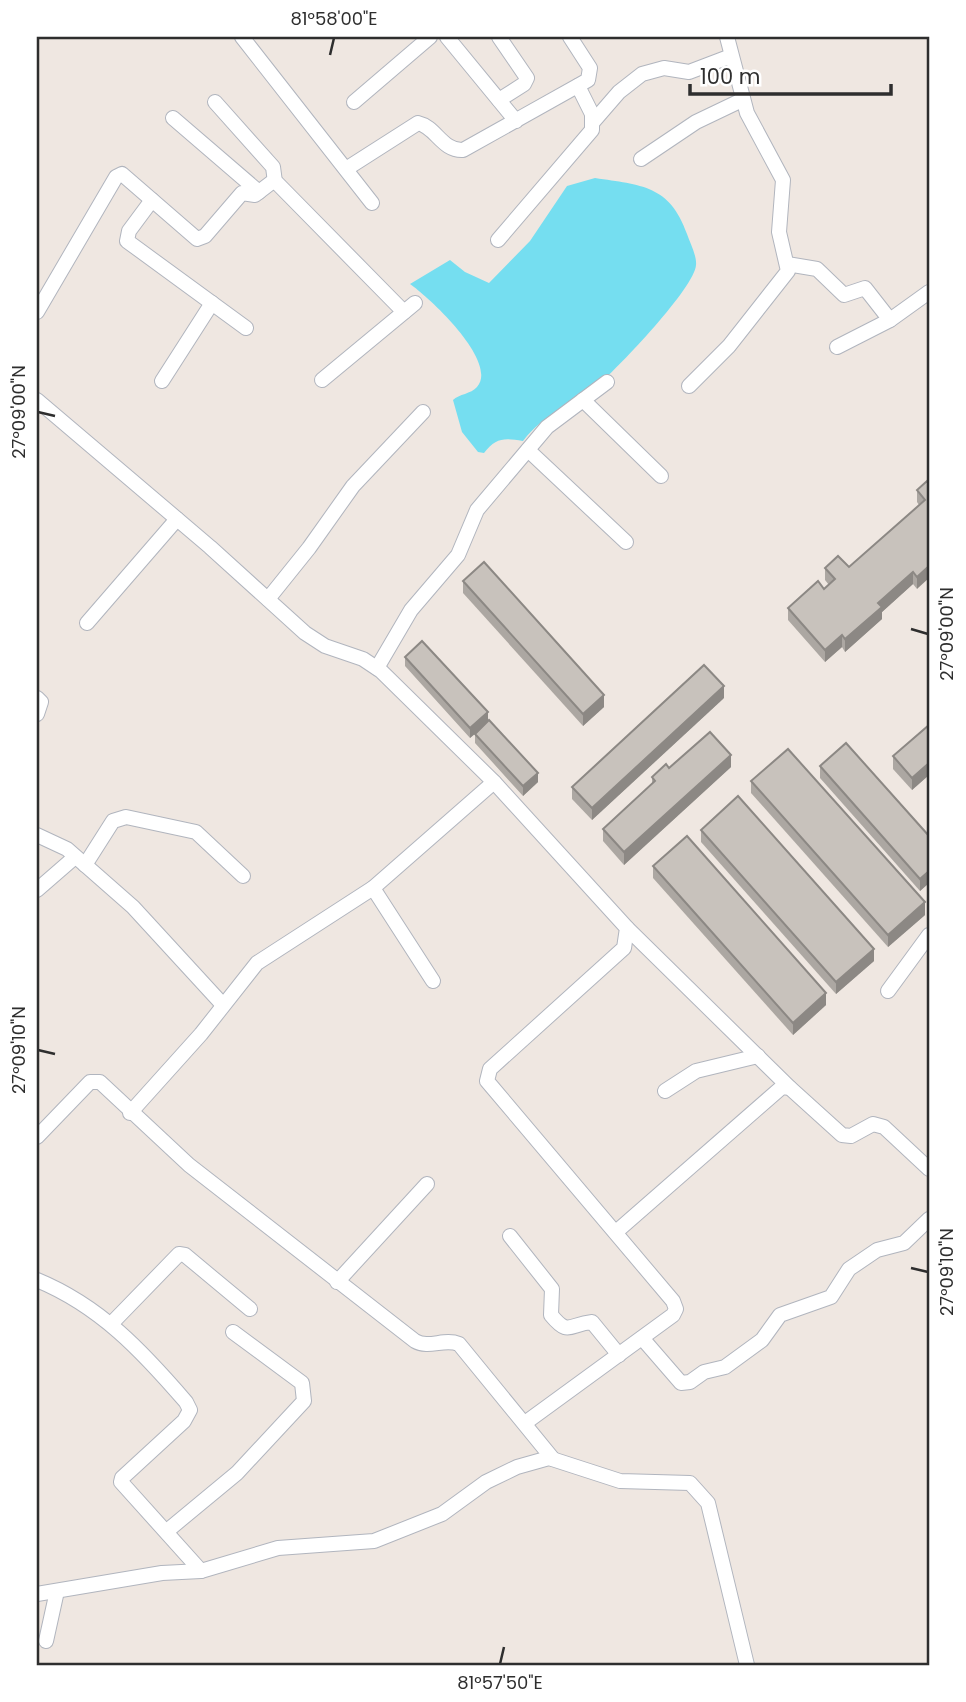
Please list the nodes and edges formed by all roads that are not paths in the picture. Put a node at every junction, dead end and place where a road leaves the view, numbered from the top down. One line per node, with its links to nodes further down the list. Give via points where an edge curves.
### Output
1 (242, 37): 17 (street)
2 (430, 37): 12 (street)
3 (447, 37): 9 (street)
4 (499, 37): 9 (street, via 527,78)
5 (570, 37): 8 (street, via 591,72)
6 (727, 37): 7 (street)
7 (731, 56): 10 (street); 15 (street, via 688,72 657,68 642,74)
8 (578, 86): 14 (street); 15 (street)
9 (499, 100): 14 (street)
10 (742, 100): 16 (street, via 696,122); 23 (street, via 783,180 779,232)
11 (215, 102): 18 (street, via 273,167)
12 (354, 102)
13 (173, 118): 19 (street)
14 (516, 121): 17 (street, via 459,151 449,148 426,125 415,124)
15 (593, 122): 22 (street, via 585,141)
16 (641, 159)
17 (346, 169): 21 (street)
18 (275, 182): 19 (street); 30 (street, via 410,308)
19 (259, 192): 20 (street, via 253,196 242,193 205,236 197,239)
20 (152, 200): 25 (street, via 129,230 127,241); 26 (street, via 126,176 116,177)
21 (372, 203)
22 (498, 240)
23 (787, 264): 27 (street, via 817,269 844,295 862,287 870,290); 33 (street, via 787,275 729,346)
24 (929, 292): 27 (street)
25 (212, 303): 28 (street); 31 (street)
26 (37, 312)
27 (890, 320): 29 (street)
28 (246, 328)
29 (837, 347)
30 (322, 380)
31 (162, 381)
32 (607, 382): 35 (street)
33 (689, 386)
34 (37, 400): 39 (street)
35 (583, 400): 37 (street, via 547,427); 38 (street)
36 (424, 412): 41 (street, via 362,476)
37 (528, 450): 40 (street); 43 (street, via 477,510 458,555 403,621)
38 (661, 476)
39 (177, 519): 41 (street); 42 (street)
40 (626, 542)
41 (268, 599): 43 (street, via 315,640)
42 (88, 623)
43 (377, 668): 46 (street)
44 (37, 698): 45 (street, via 41,702)
45 (37, 715)
46 (494, 782): 50 (street); 52 (street)
47 (37, 835): 48 (street)
48 (80, 861): 49 (street, via 113,821 127,817 191,829); 51 (street); 56 (street, via 133,907)
49 (243, 876)
50 (373, 888): 54 (street); 56 (street, via 257,963)
51 (37, 890)
52 (627, 928): 57 (street); 65 (street, via 624,948 487,1076 490,1087)
53 (929, 935): 55 (street)
54 (433, 981)
55 (888, 991)
56 (223, 1005): 60 (street)
57 (758, 1056): 58 (street); 59 (street, via 696,1072)
58 (790, 1088): 62 (street, via 842,1135 851,1136 873,1124 884,1127); 65 (street, via 779,1087)
59 (665, 1091)
60 (131, 1113): 61 (street, via 95,1081); 68 (street)
61 (37, 1137)
62 (929, 1170)
63 (427, 1184): 68 (street)
64 (929, 1219): 72 (street, via 904,1243 877,1250 849,1269 831,1297 780,1315 762,1340 721,1369 704,1372 690,1382 681,1383)
65 (615, 1232): 72 (street, via 675,1305 673,1315)
66 (510, 1236): 73 (street, via 552,1289 551,1315 561,1327 592,1322)
67 (37, 1280): 70 (street, via 66,1292)
68 (337, 1282): 74 (street, via 418,1344 459,1344)
69 (250, 1309): 70 (street, via 179,1254)
70 (111, 1324): 76 (street, via 139,1348 190,1410 121,1482)
71 (233, 1332): 76 (street, via 302,1383 304,1401 237,1473)
72 (642, 1338): 73 (street)
73 (618, 1355): 74 (street)
74 (525, 1423): 75 (street)
75 (553, 1459): 77 (street, via 517,1467 486,1482 442,1514 374,1541 278,1548); 81 (street, via 620,1480 690,1483 698,1490 708,1503)
76 (167, 1531): 77 (street)
77 (201, 1571): 78 (street)
78 (57, 1591): 79 (street); 80 (street)
79 (37, 1594)
80 (46, 1641)
81 (747, 1665)

